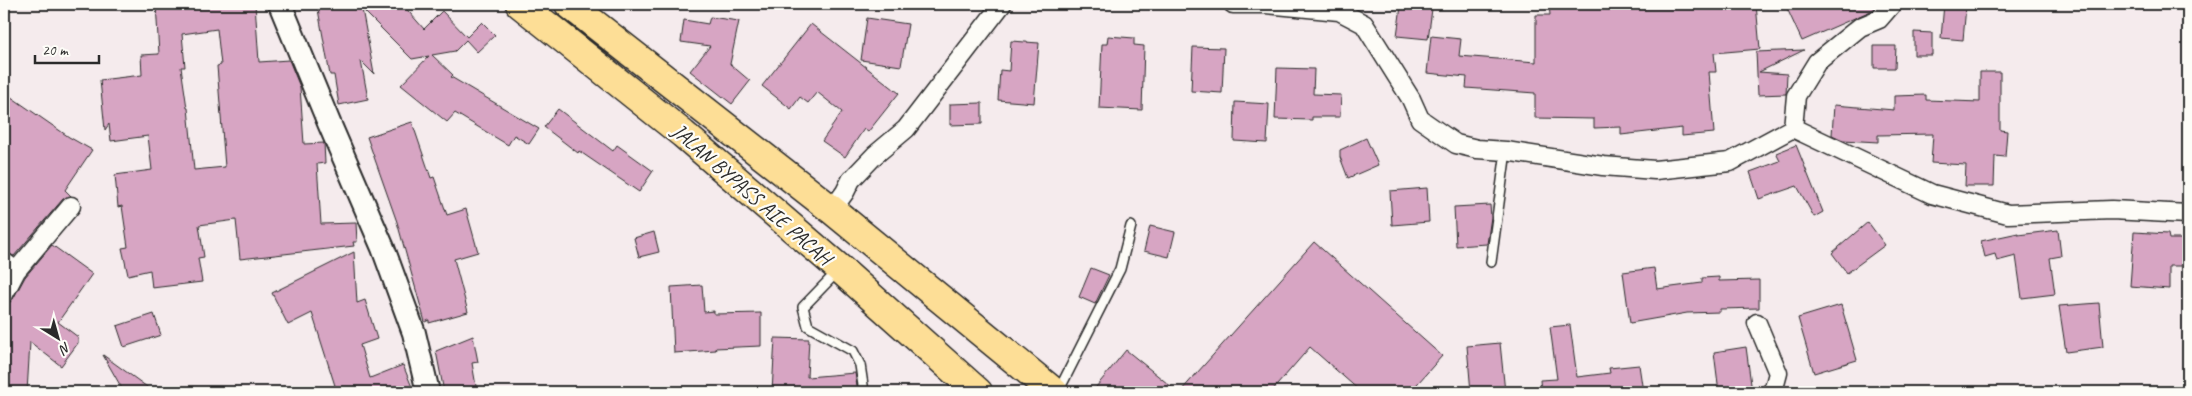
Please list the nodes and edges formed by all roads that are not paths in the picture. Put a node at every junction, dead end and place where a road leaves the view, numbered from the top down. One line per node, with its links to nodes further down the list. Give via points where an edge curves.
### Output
1 (280, 4): 18 (street, via 384,248 414,333)
2 (520, 4): 15 (highway, JALAN BYPASS AIE PACAH, via 683,134)
3 (1002, 4): 10 (street, via 906,129 874,155 851,180)
4 (1232, 4): 8 (street, via 1339,11 1364,24 1420,119 1456,144)
5 (1892, 4): 7 (street, via 1879,19 1860,27 1817,62 1796,96)
6 (579, 6): 10 (highway)
7 (1793, 128): 8 (street, via 1730,162 1655,170); 11 (street, via 1932,194 2008,214 2112,210)
8 (1506, 151): 13 (lane)
9 (71, 206): 14 (street)
10 (832, 210): 21 (highway)
11 (2188, 214)
12 (1131, 226): 22 (lane, via 1120,270)
13 (1491, 262)
14 (10, 266): 16 (street)
15 (839, 268): 19 (lane, via 803,308 808,326 853,351 860,365); 20 (highway, JALAN BYPASS AIE PACAH)
16 (4, 294)
17 (1757, 323): 23 (street, via 1778,373)
18 (428, 392)
19 (864, 392)
20 (978, 392)
21 (1054, 392)
22 (1058, 392)
23 (1771, 392)

